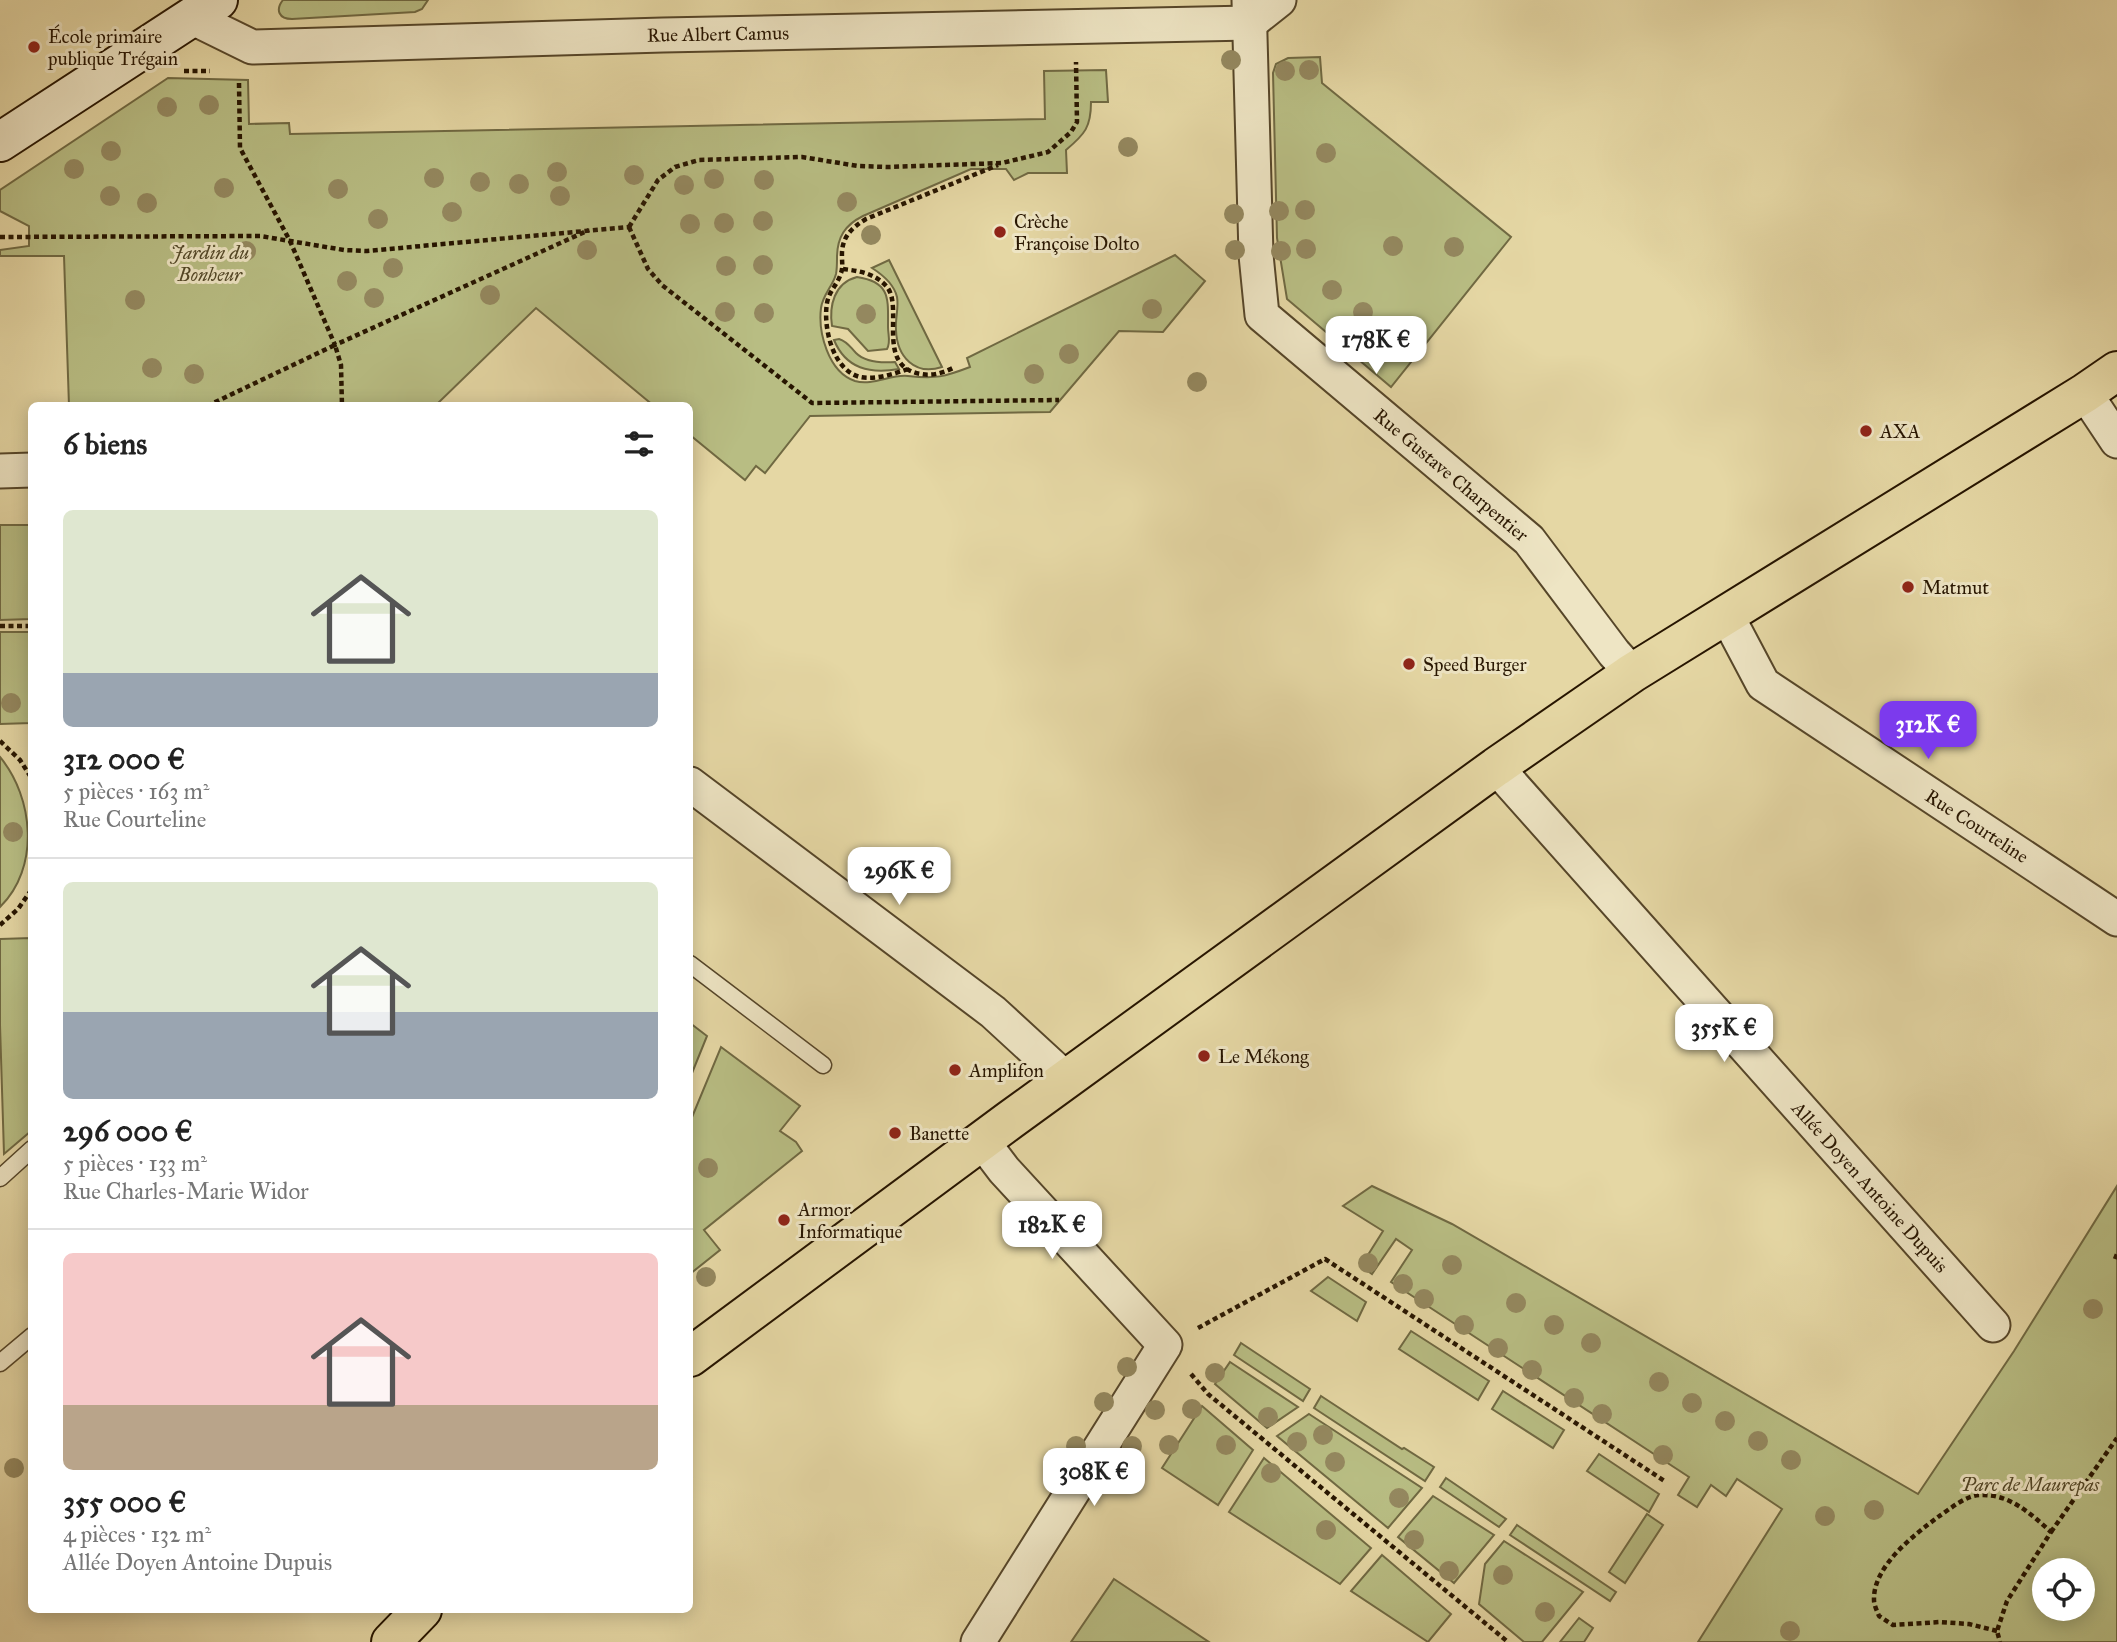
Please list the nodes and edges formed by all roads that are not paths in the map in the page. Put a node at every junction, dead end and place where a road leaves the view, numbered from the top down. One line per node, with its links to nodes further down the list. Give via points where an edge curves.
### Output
1 (1279, 0): 2 (street)
2 (1250, 12): 3 (street, Rue Albert Camus, via 1060,27 252,47); 11 (street, Rue Gustave Charpentier, via 1256,255 1262,315 1529,540)
3 (213, 17): 4 (street)
4 (0, 142)
5 (2117, 371): 6 (main road)
6 (2085, 393): 7 (street); 10 (main road)
7 (2117, 441)
8 (28, 470): 9 (street)
9 (0, 471)
10 (1726, 614): 11 (main road); 14 (street, Rue Courteline, via 1763,684)
11 (1632, 673): 12 (main road)
12 (1496, 767): 17 (main road); 21 (street, Allée Doyen Antoine Dupuis)
13 (693, 792): 17 (street, via 993,1012)
14 (2117, 919)
15 (693, 966): 16 (lane)
16 (823, 1065)
17 (1067, 1080): 18 (main road)
18 (982, 1141): 23 (main road); 27 (street, via 1165,1345)
19 (28, 1153): 20 (lane)
20 (0, 1178)
21 (1993, 1325)
22 (28, 1339): 24 (lane)
23 (693, 1355)
24 (0, 1363)
25 (419, 1613): 26 (main road)
26 (391, 1642)
27 (978, 1642)

